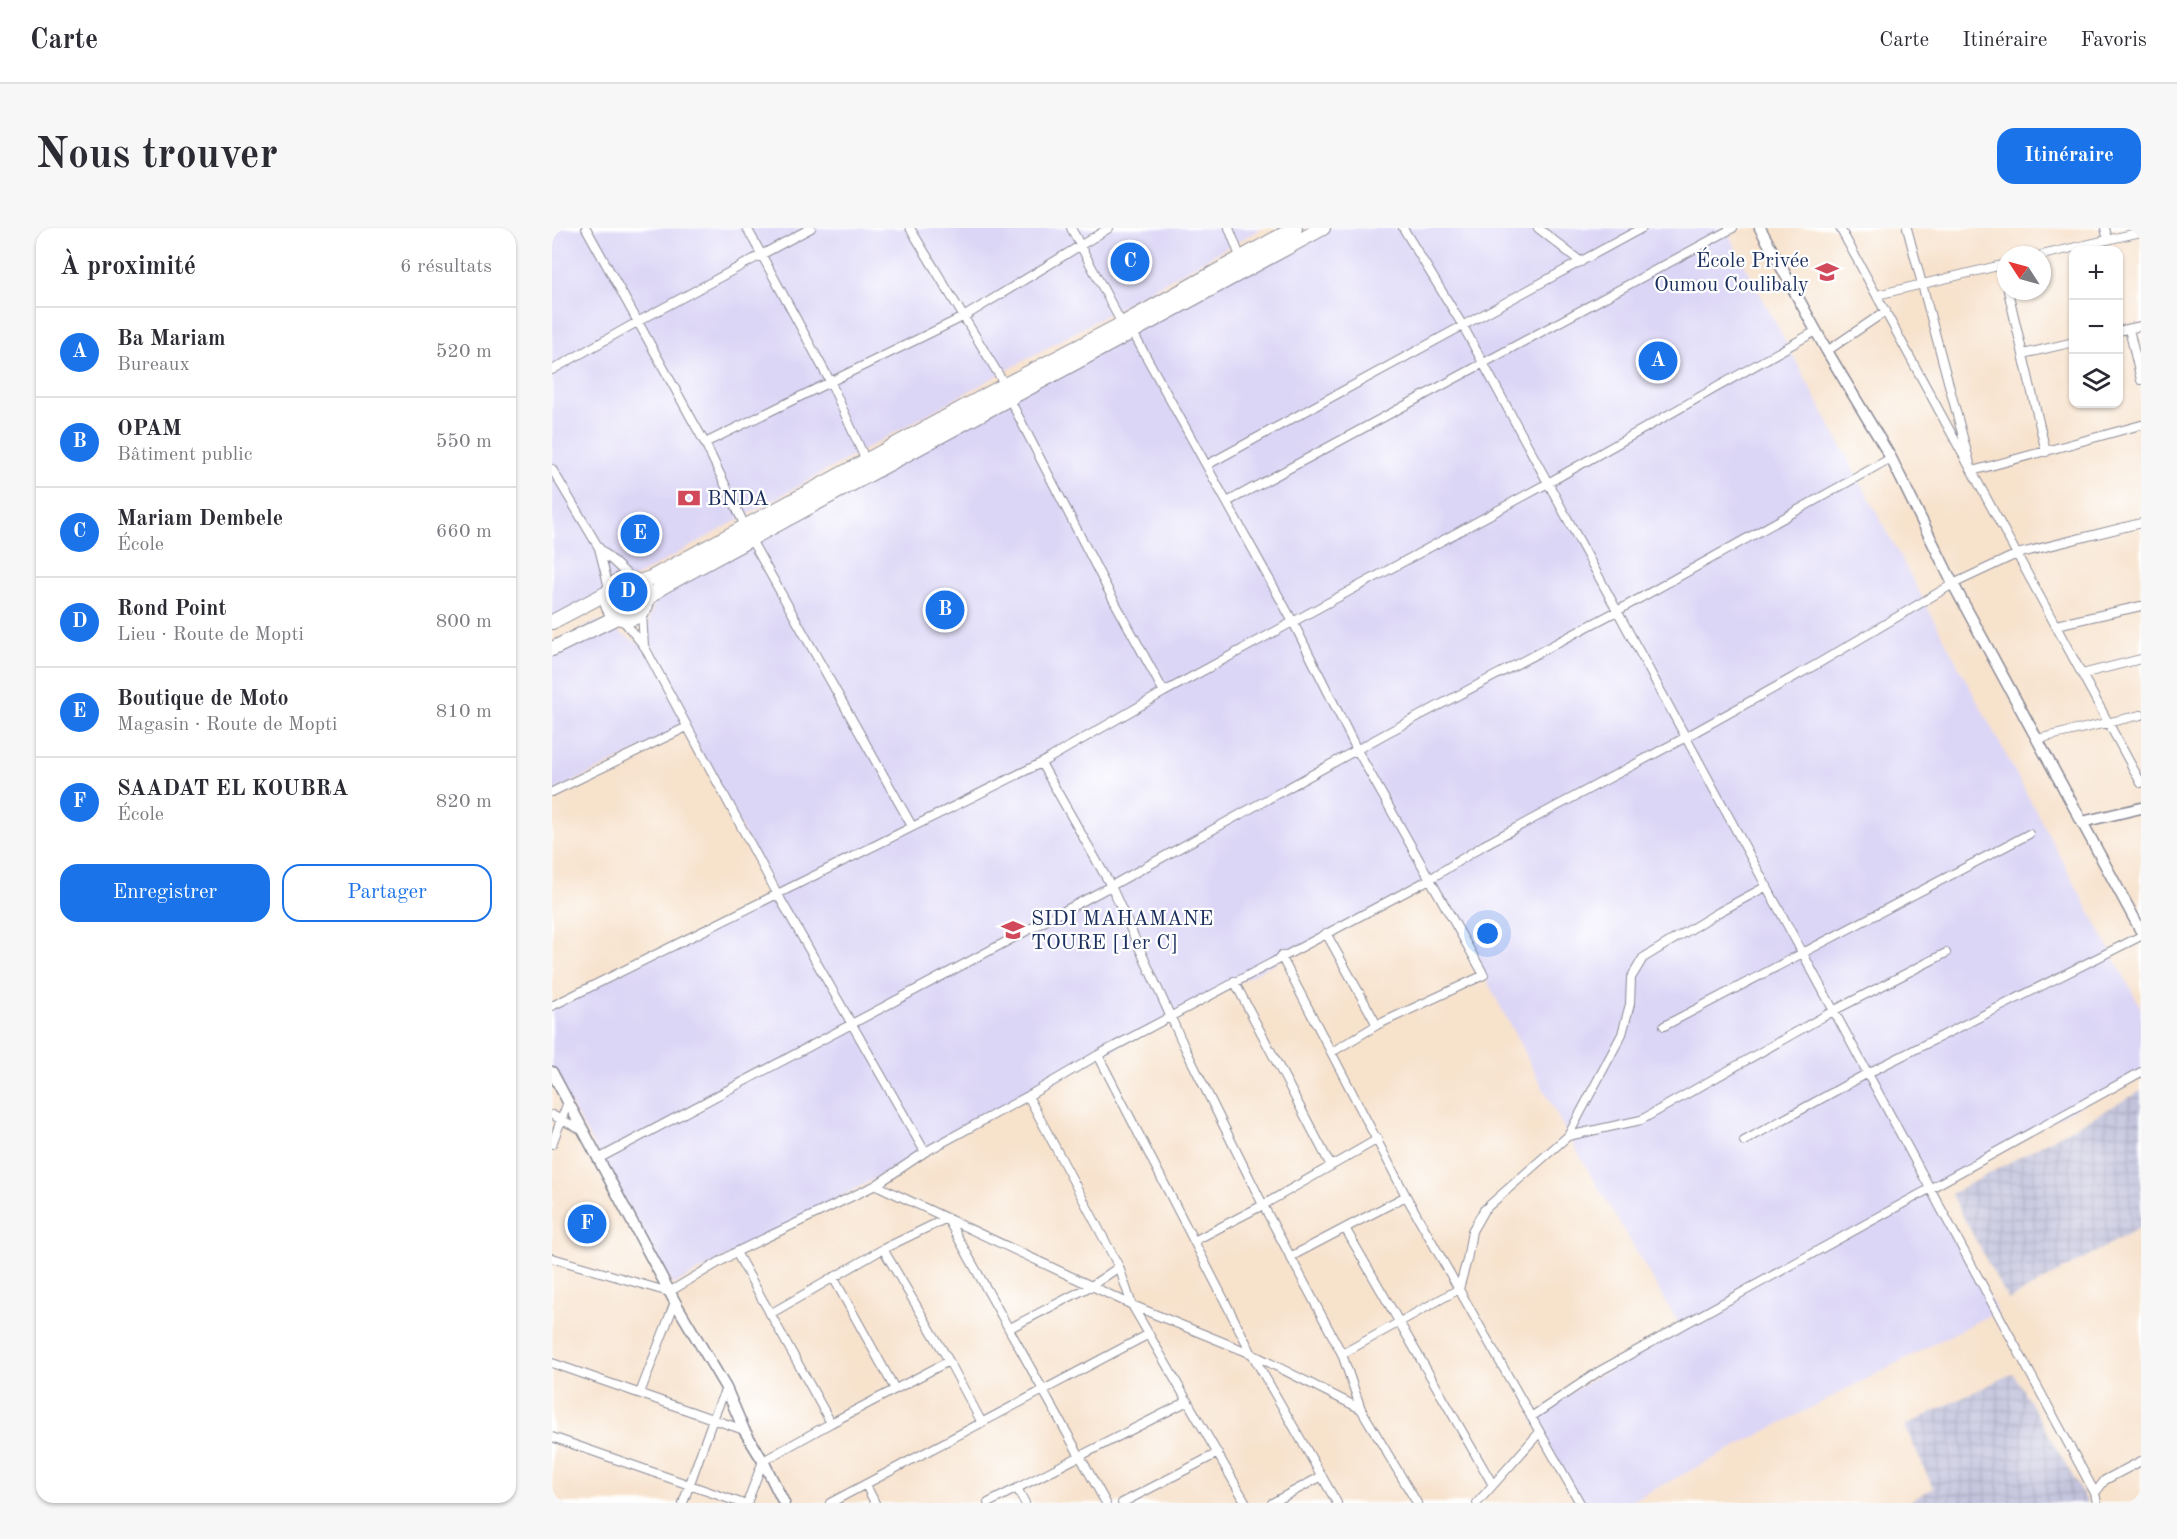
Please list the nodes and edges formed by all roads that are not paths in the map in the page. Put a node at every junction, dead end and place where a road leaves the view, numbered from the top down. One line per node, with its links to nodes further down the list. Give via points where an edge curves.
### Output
1 (586, 228): 31 (street)
2 (747, 228): 22 (street)
3 (811, 228): 22 (street)
4 (910, 228): 30 (street)
5 (1071, 228): 20 (street)
6 (1109, 228): 20 (street)
7 (1229, 228): 23 (street)
8 (1295, 228): 23 (highway)
9 (1323, 228): 34 (highway)
10 (1403, 228): 32 (street)
11 (1538, 228): 24 (street)
12 (1642, 228): 24 (street)
13 (1733, 228): 41 (street)
14 (1760, 228): 37 (street)
15 (1840, 228): 27 (street)
16 (1907, 228): 26 (street)
17 (2105, 228): 19 (street)
18 (2141, 232): 19 (street)
19 (2108, 240): 21 (street)
20 (1080, 244): 30 (street); 34 (street)
21 (2051, 253)
22 (761, 254): 31 (street); 44 (street)
23 (1241, 259): 34 (highway)
24 (1581, 262): 32 (street)
25 (1997, 266): 26 (street)
26 (1921, 284): 27 (street); 53 (street)
27 (1877, 295): 29 (street)
28 (2010, 300): 40 (street)
29 (1886, 311): 39 (street); 53 (street)
30 (965, 316): 44 (street); 45 (street)
31 (639, 321): 42 (street); 47 (street)
32 (1463, 326): 41 (street); 51 (street)
33 (2141, 326): 35 (street)
34 (1127, 327): 45 (highway); 51 (street)
35 (2129, 329): 36 (street); 43 (street)
36 (2123, 330)
37 (1816, 331): 39 (street); 54 (street)
38 (2069, 343): 40 (street)
39 (1827, 351): 49 (street)
40 (2023, 354): 48 (street)
41 (1484, 364): 54 (street); 55 (street)
42 (552, 370)
43 (2141, 380)
44 (831, 383): 47 (street); 50 (street)
45 (1007, 391): 50 (highway); 57 (highway); 74 (street)
46 (2141, 425): 48 (street)
47 (705, 443): 57 (street)
48 (2046, 452): 53 (street)
49 (1891, 458): 61 (street); 65 (street)
50 (866, 462): 57 (highway)
51 (1208, 465): 55 (street)
52 (552, 469): 58 (street)
53 (1972, 471): 59 (street)
54 (1548, 483): 65 (street); 68 (street)
55 (1227, 502): 68 (street)
56 (2141, 523): 59 (street)
57 (747, 532): 60 (highway, via 651,578); 63 (highway, via 662,587); 86 (street)
58 (599, 548): 60 (street); 62 (street)
59 (2017, 554): 61 (street); 69 (street)
60 (636, 581): 62 (highway, via 617,581); 63 (highway, via 646,593)
61 (1953, 584): 78 (street); 79 (street)
62 (608, 591): 66 (highway, via 607,604 612,614); 67 (highway)
63 (644, 606): 66 (highway, via 633,618); 70 (street)
64 (2141, 606): 69 (street)
65 (1617, 611): 78 (street); 80 (street)
66 (620, 618): 70 (street); 71 (highway)
67 (552, 622)
68 (1293, 622): 74 (street); 80 (street)
69 (2056, 625): 73 (street)
70 (644, 646): 77 (street)
71 (552, 648)
72 (2141, 659): 73 (street)
73 (2082, 674): 76 (street)
74 (1164, 692): 81 (street)
75 (2141, 715): 76 (street)
76 (2108, 722): 79 (street); 82 (street)
77 (687, 727): 83 (street); 91 (street)
78 (1686, 737): 88 (street, via 1484,845); 90 (street)
79 (2037, 739): 85 (street)
80 (1357, 750): 88 (street); 89 (street)
81 (1041, 763): 86 (street); 89 (street)
82 (2141, 783)
83 (552, 792)
84 (2141, 808): 85 (street)
85 (2082, 822): 93 (street)
86 (912, 826): 91 (street)
87 (2029, 834): 94 (street)
88 (1430, 879): 92 (street); 102 (street, via 1484,975)
89 (1111, 886): 100 (street); 101 (street)
90 (1767, 886): 94 (street); 114 (street, via 1643,958 1631,978 1630,1004 1622,1034)
91 (778, 895): 98 (street); 101 (street)
92 (1326, 933): 96 (street); 102 (street)
93 (2141, 934): 108 (street)
94 (1802, 952): 99 (street); 103 (street)
95 (1947, 953): 99 (street)
96 (1281, 957): 97 (street); 104 (street)
97 (1234, 981): 100 (street); 120 (street)
98 (552, 1006)
99 (1835, 1010): 108 (street); 114 (street, via 1641,1119)
100 (1170, 1016): 105 (street); 124 (street)
101 (850, 1023): 118 (street); 119 (street)
102 (1377, 1025): 104 (street)
103 (1664, 1026)
104 (1332, 1052): 115 (street)
105 (1098, 1055): 109 (street); 127 (street)
106 (552, 1072): 110 (street)
107 (2141, 1072): 122 (street)
108 (1868, 1073): 116 (street); 122 (street)
109 (1028, 1096): 118 (street); 132 (street)
110 (568, 1102): 112 (street); 113 (street)
111 (552, 1115): 112 (street)
112 (561, 1119): 113 (street); 117 (street)
113 (582, 1130): 119 (street)
114 (1568, 1136): 135 (street, via 1484,1210 1472,1231)
115 (1378, 1139): 120 (street); 123 (street)
116 (1744, 1141)
117 (552, 1144)
118 (925, 1152): 121 (street)
119 (598, 1160): 136 (street)
120 (1331, 1166): 124 (street)
121 (876, 1185): 125 (street); 129 (street)
122 (1930, 1188): 153 (street, via 1599,1372); 169 (street)
123 (1406, 1196): 126 (street); 135 (street)
124 (1263, 1205): 127 (street); 130 (street)
125 (947, 1218): 128 (street); 134 (street); 141 (street)
126 (1345, 1228): 130 (street); 140 (street)
127 (1194, 1241): 143 (street)
128 (883, 1249): 133 (street); 145 (street)
129 (736, 1252): 136 (street); 139 (street)
130 (1290, 1257): 144 (street)
131 (552, 1258): 136 (street)
132 (1119, 1267): 134 (street); 138 (street)
133 (833, 1277): 139 (street); 148 (street)
134 (1090, 1286): 138 (street); 141 (street)
135 (1459, 1288): 140 (street); 153 (street)
136 (669, 1292): 137 (street)
137 (675, 1302): 147 (street); 150 (street)
138 (1132, 1305): 142 (street); 143 (street)
139 (770, 1314): 155 (street)
140 (1400, 1321): 144 (street); 167 (street)
141 (1010, 1328): 149 (street)
142 (1149, 1334): 149 (street); 151 (street)
143 (1252, 1354): 152 (street); 164 (street)
144 (1342, 1354): 152 (street)
145 (949, 1361): 148 (street); 156 (street)
146 (552, 1363): 150 (street)
147 (726, 1388): 154 (street); 157 (street)
148 (896, 1389): 155 (street)
149 (1044, 1391): 156 (street); 161 (street)
150 (640, 1394): 154 (street)
151 (1188, 1401): 160 (street); 161 (street)
152 (1361, 1409): 183 (street)
153 (1530, 1417): 158 (street)
154 (713, 1419): 157 (street); 165 (street)
155 (831, 1423): 162 (street)
156 (982, 1423): 166 (street)
157 (744, 1430): 162 (street)
158 (1539, 1433): 167 (street); 185 (street)
159 (552, 1437): 165 (street)
160 (1218, 1453): 179 (street); 180 (street)
161 (1080, 1455): 168 (street); 178 (street)
162 (763, 1461): 172 (street); 173 (street)
163 (2141, 1461): 169 (street, via 2105,1480)
164 (1322, 1476): 181 (street); 182 (street)
165 (690, 1485): 170 (street); 171 (street)
166 (866, 1485): 174 (street); 175 (street)
167 (1493, 1485): 184 (street)
168 (1017, 1488): 176 (street); 177 (street)
169 (2096, 1493): 186 (street)
170 (683, 1503)
171 (741, 1503)
172 (747, 1503)
173 (784, 1503)
174 (830, 1503)
175 (875, 1503)
176 (988, 1503)
177 (1025, 1503)
178 (1106, 1503)
179 (1122, 1503)
180 (1246, 1503)
181 (1272, 1503)
182 (1337, 1503)
183 (1417, 1503)
184 (1477, 1503)
185 (1580, 1503)
186 (2097, 1503)

